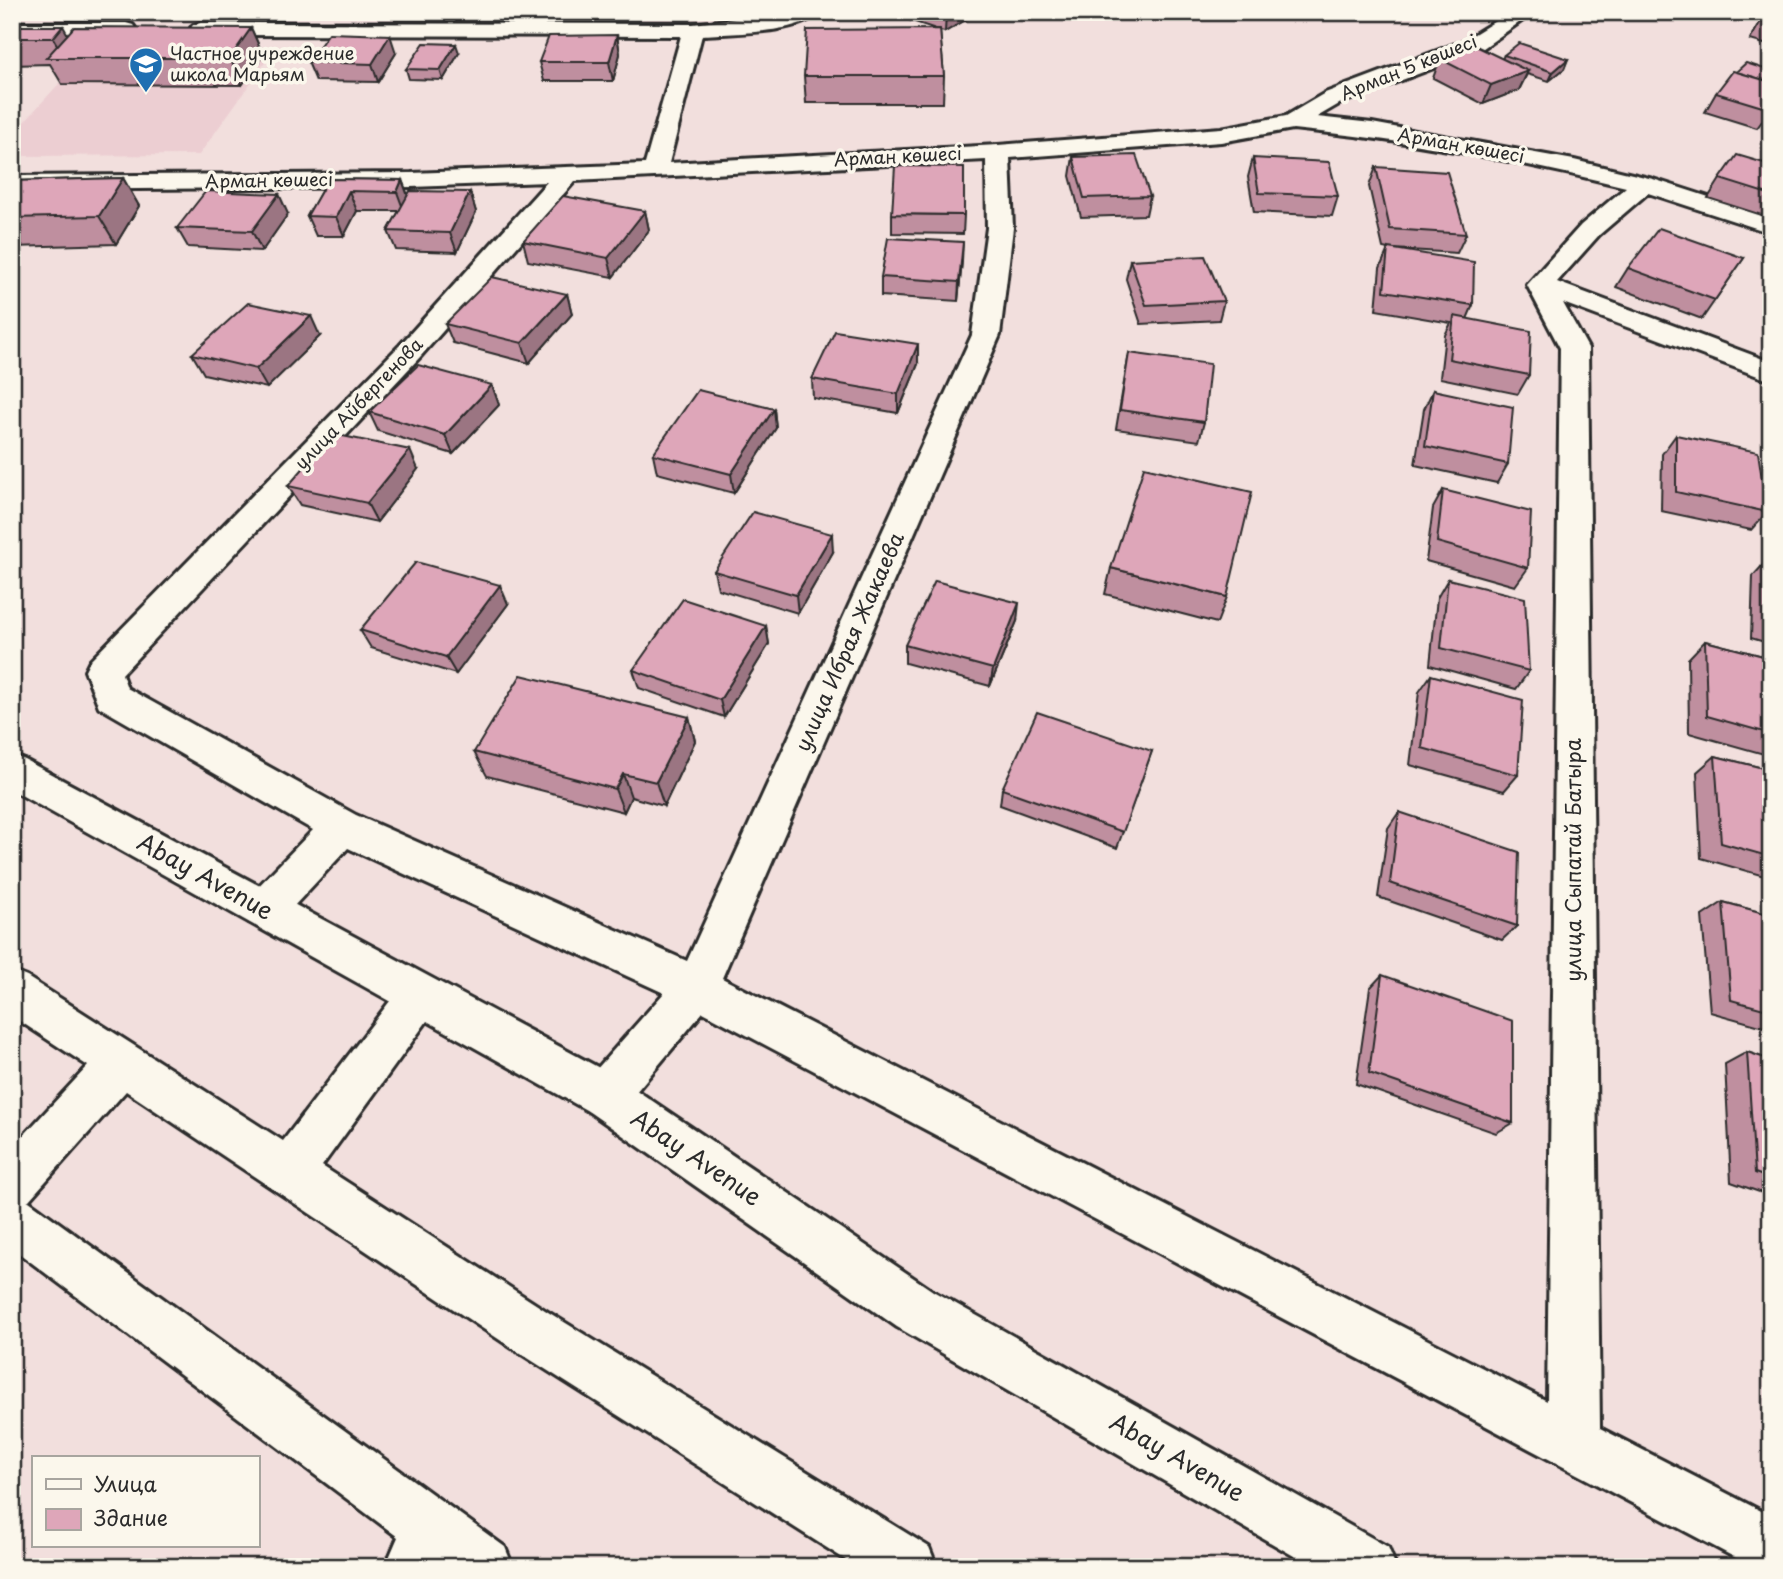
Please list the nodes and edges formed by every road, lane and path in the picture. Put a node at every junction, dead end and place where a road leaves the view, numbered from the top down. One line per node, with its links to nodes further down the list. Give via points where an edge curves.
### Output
1 (337, 12): 8 (street)
2 (583, 12): 9 (street)
3 (808, 12): 10 (street, via 794,20)
4 (1524, 12): 11 (street, Арман 5 көшесі, via 1471,46 1333,98)
5 (12, 29): 6 (street)
6 (147, 29)
7 (174, 29): 8 (street)
8 (309, 29): 9 (street)
9 (550, 29): 10 (street)
10 (693, 30): 13 (street)
11 (1293, 122): 12 (street, Арман көшесі, via 1222,135); 16 (street, Арман көшесі, via 1372,130)
12 (998, 152): 13 (street, Арман көшесі); 23 (street, улица Ибрая Жакаева, via 1000,228 986,335)
13 (655, 171): 14 (street, Арман көшесі)
14 (567, 175): 15 (street, Арман көшесі); 21 (street, улица Айбергенова, via 411,351 103,671 112,697)
15 (12, 183)
16 (1643, 184): 17 (street, Арман көшесі); 18 (street, via 1590,230)
17 (1771, 225)
18 (1540, 285): 19 (street); 31 (street, улица Сыпатай Батыра, via 1574,348)
19 (1771, 372)
20 (12, 771): 22 (street, Abay Avenue)
21 (342, 827): 22 (street); 23 (street)
22 (264, 909): 25 (street, Abay Avenue)
23 (696, 987): 27 (street, улица Ибрая Жакаева); 31 (street)
24 (12, 991): 26 (street)
25 (421, 995): 27 (street, Abay Avenue); 28 (street)
26 (121, 1063): 28 (street); 29 (street)
27 (604, 1095): 36 (street, Abay Avenue, via 915,1308)
28 (288, 1172): 35 (street)
29 (12, 1183)
30 (12, 1218): 33 (street)
31 (1573, 1443): 32 (street)
32 (1771, 1546)
33 (423, 1548): 34 (street)
34 (485, 1567)
35 (909, 1567)
36 (1368, 1567)

